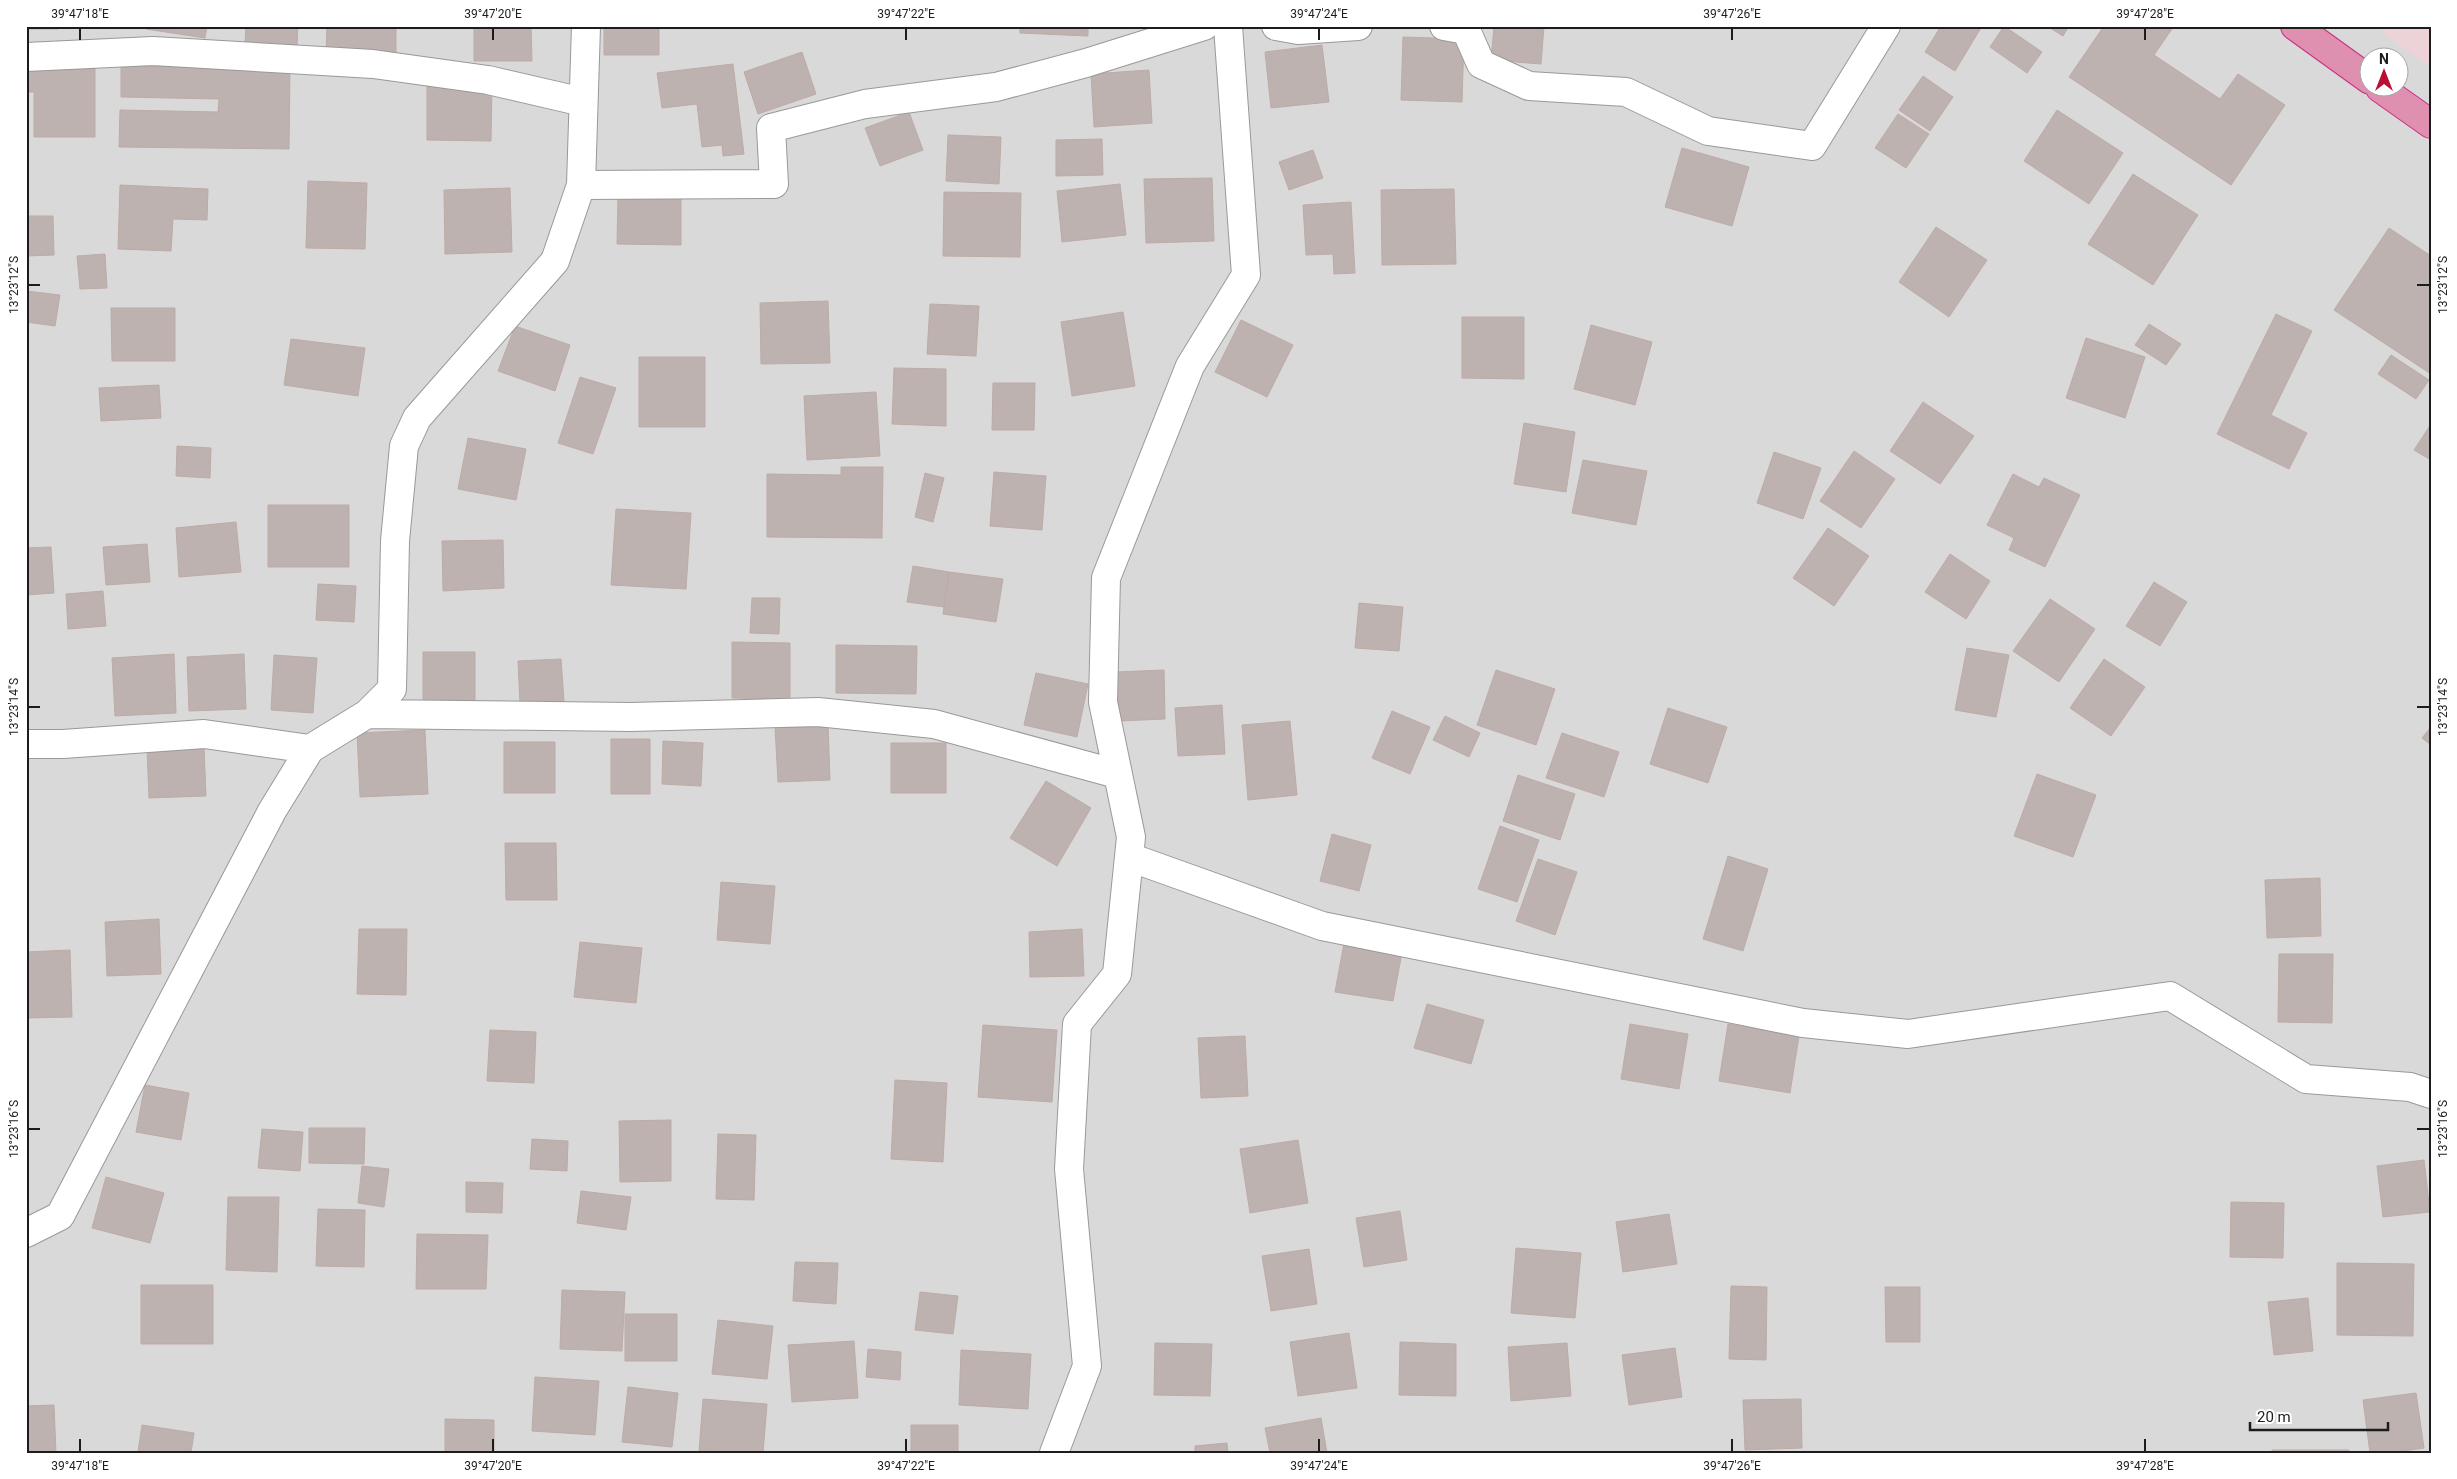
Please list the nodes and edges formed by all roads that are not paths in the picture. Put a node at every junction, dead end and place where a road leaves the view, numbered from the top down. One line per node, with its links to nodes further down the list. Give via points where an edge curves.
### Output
1 (586, 26): 12 (street)
2 (1204, 26): 14 (street, via 996,87 865,104 771,128 774,184)
3 (1228, 26): 18 (street, via 1246,275 1190,366 1106,578 1103,702)
4 (1276, 26): 5 (street, via 1298,30)
5 (1358, 26)
6 (1444, 26): 7 (street, via 1466,30 1481,64 1529,86 1626,92 1708,130 1812,146)
7 (1886, 26)
8 (2296, 26): 10 (highway)
9 (26, 57): 12 (street, via 153,51 373,64 488,80)
10 (2360, 73)
11 (2394, 98): 13 (highway)
12 (583, 102): 14 (street)
13 (2431, 124)
14 (581, 185): 15 (street, via 555,261 417,418 404,446 395,540 392,689)
15 (367, 714): 17 (street); 18 (street, via 630,718 818,712 934,724)
16 (26, 744): 17 (street, via 204,734)
17 (310, 749): 21 (street, via 272,811 60,1216)
18 (1118, 774): 19 (street, via 1131,838)
19 (1129, 857): 20 (street, via 1322,926 1803,1023 1908,1034 2170,996 2306,1079 2410,1086); 22 (street, via 1118,974 1077,1024 1069,1168 1087,1366)
20 (2431, 1094)
21 (26, 1233)
22 (1054, 1453)

